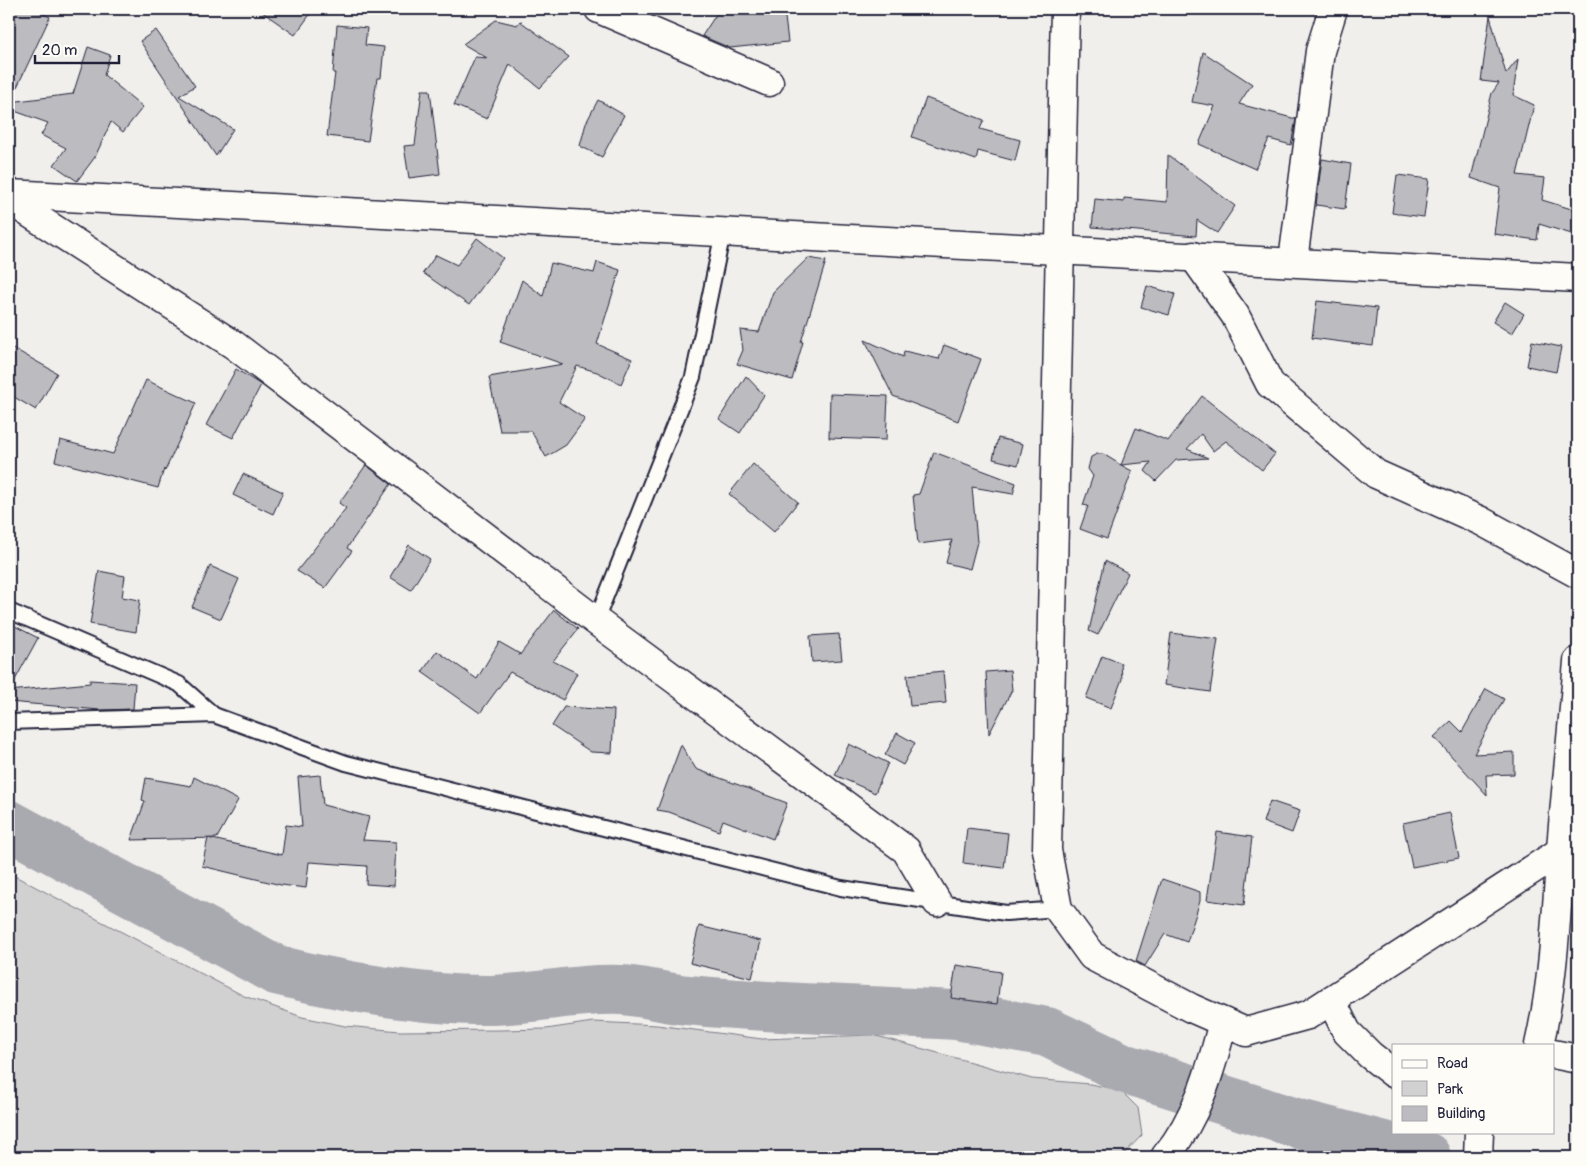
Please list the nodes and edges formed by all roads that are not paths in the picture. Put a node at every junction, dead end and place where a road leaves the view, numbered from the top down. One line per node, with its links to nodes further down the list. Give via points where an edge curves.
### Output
1 (599, 9): 4 (street)
2 (1065, 9): 8 (street)
3 (1333, 9): 10 (street, via 1320,51)
4 (769, 82)
5 (9, 194): 7 (street)
6 (9, 200): 14 (street, via 234,345)
7 (723, 232): 8 (street); 14 (lane, via 693,377)
8 (1059, 250): 9 (street); 20 (street, via 1047,850)
9 (1193, 256): 10 (street); 12 (street, via 1235,315 1270,384 1376,474 1481,521)
10 (1293, 261): 11 (street)
11 (1578, 278)
12 (1578, 574)
13 (9, 611): 16 (lane, via 179,684)
14 (596, 621): 19 (street, via 906,850)
15 (1578, 661): 18 (street)
16 (214, 715): 17 (lane); 19 (lane, via 346,763 841,888)
17 (9, 722)
18 (1570, 845): 21 (street); 23 (street, via 1549,1002)
19 (937, 902): 20 (lane, via 1006,913)
20 (1058, 909): 22 (street, via 1092,956)
21 (1332, 1000): 22 (street, via 1308,1015 1246,1032); 26 (street, via 1347,1032)
22 (1223, 1022): 28 (street, via 1201,1097 1187,1126)
23 (1539, 1044)
24 (1554, 1054): 25 (street)
25 (1578, 1059)
26 (1392, 1072)
27 (1480, 1134): 29 (street)
28 (1164, 1157)
29 (1478, 1157)

